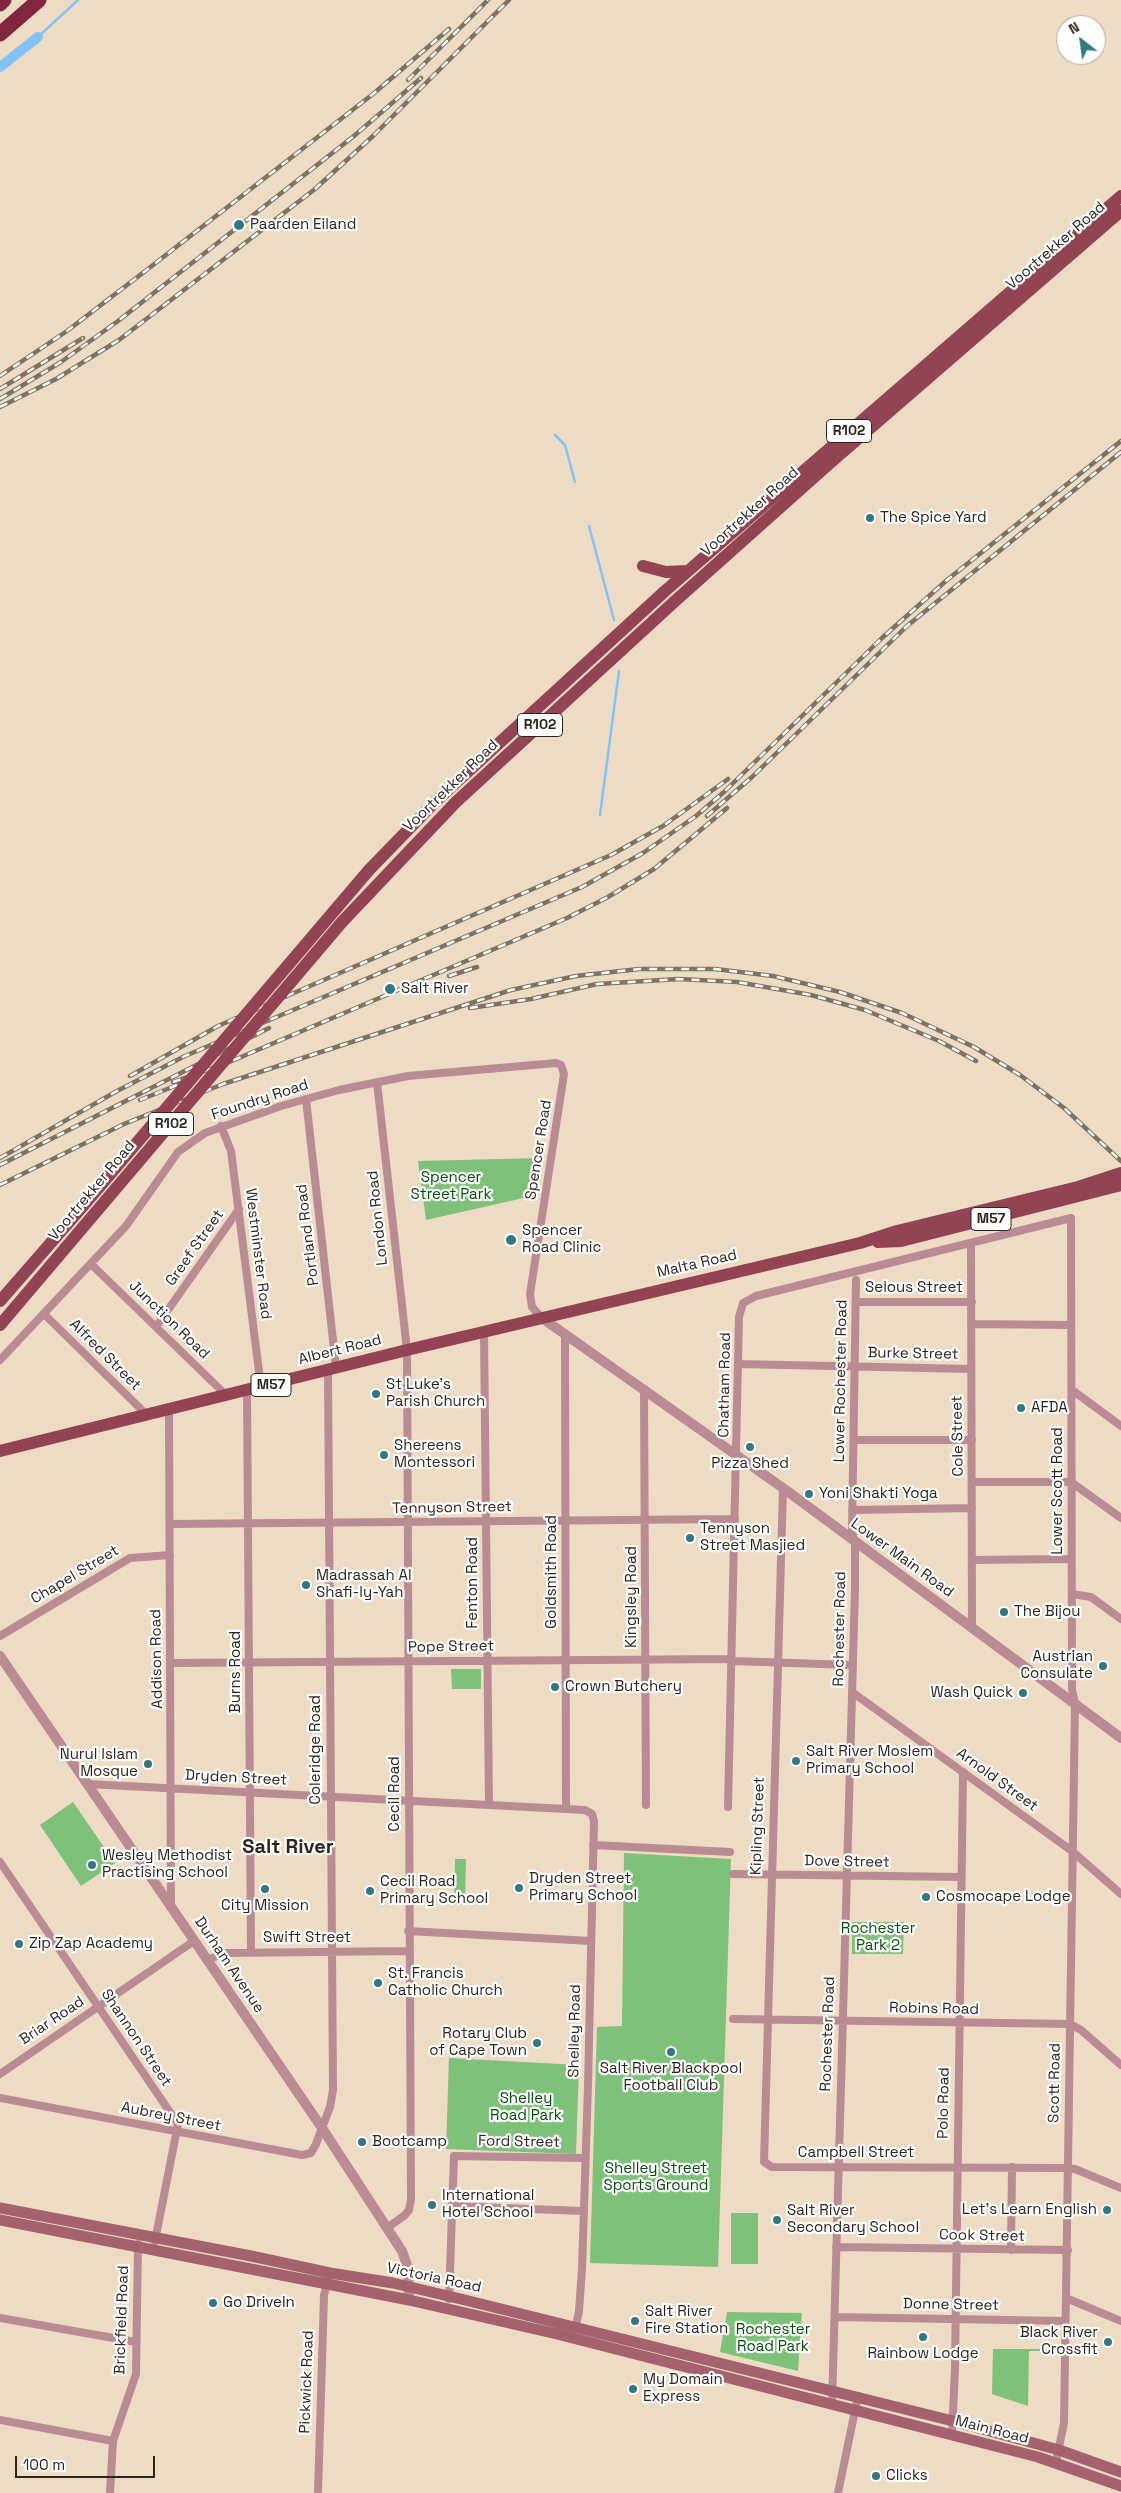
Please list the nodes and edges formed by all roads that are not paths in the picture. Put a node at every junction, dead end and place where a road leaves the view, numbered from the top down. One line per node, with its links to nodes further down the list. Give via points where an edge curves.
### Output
1 (4, 0): 3 (highway)
2 (38, 0): 4 (highway)
3 (0, 4)
4 (0, 34)
5 (1121, 196): 7 (main road, Voortrekker Road / R102)
6 (1121, 211): 7 (main road, Voortrekker Road / R102)
7 (1053, 263): 8 (main road, Voortrekker Road / R102)
8 (756, 520): 10 (main road, Voortrekker Road / R102); 29 (main road, Voortrekker Road / R102, bridge, via 456,802 373,886)
9 (643, 566): 10 (main road, via 666,572)
10 (687, 571): 23 (main road, Voortrekker Road / R102, bridge, via 436,800 369,870)
11 (564, 1071): 12 (street, Foundry Road, via 556,1063 408,1076); 27 (street, Spencer Road, via 530,1294 532,1307)
12 (377, 1082): 13 (street, Foundry Road); 34 (street, London Road)
13 (306, 1099): 14 (street, Foundry Road); 38 (street, Portland Road)
14 (221, 1126): 17 (street, Westminster Road, via 231,1150); 21 (street, Foundry Road, via 178,1152 126,1226)
15 (1121, 1173): 19 (main road, Malta Road / M57)
16 (1121, 1185): 19 (main road, Malta Road / M57, via 901,1241)
17 (239, 1209): 31 (street, Greef Street); 40 (street, Westminster Road)
18 (1071, 1218): 20 (street, Chatham Road); 30 (street, Lower Scott Road)
19 (860, 1243): 27 (main road, Malta Road / M57)
20 (971, 1245): 25 (street, Cole Street); 36 (street, Chatham Road, via 748,1298 740,1310)
21 (91, 1264): 26 (street, Foundry Road); 31 (street, Junction Road)
22 (856, 1280): 24 (street, Lower Rochester Road)
23 (0, 1302)
24 (856, 1302): 25 (street, Selous Street); 37 (street, Lower Rochester Road)
25 (972, 1302): 28 (street, Cole Street)
26 (44, 1314): 35 (street, Foundry Road); 46 (street, Alfred Street)
27 (542, 1318): 32 (main road, Albert Road / M57); 33 (street, Lower Main Road)
28 (972, 1324): 30 (street); 39 (street, Cole Street)
29 (0, 1325)
30 (1071, 1325): 42 (street, Lower Scott Road)
31 (156, 1327): 44 (street, Junction Road)
32 (484, 1332): 34 (main road, Albert Road / M57); 62 (street, Fenton Road)
33 (565, 1336): 41 (street, Lower Main Road); 60 (street, Goldsmith Road)
34 (407, 1350): 38 (main road, Albert Road / M57); 61 (street, Cecil Road)
35 (0, 1360)
36 (739, 1364): 37 (street, Burke Street); 51 (street, Chatham Road)
37 (855, 1367): 39 (street, Burke Street); 48 (street, Lower Rochester Road)
38 (332, 1368): 40 (main road, Albert Road / M57); 63 (street, Coleridge Road)
39 (971, 1369): 49 (street, Cole Street)
40 (261, 1387): 43 (main road, Albert Road / M57)
41 (644, 1389): 51 (street, Lower Main Road); 59 (street, Kingsley Road)
42 (1072, 1390): 47 (street); 53 (street, Lower Scott Road)
43 (247, 1391): 44 (main road, Albert Road / M57); 65 (street, Burns Road)
44 (227, 1396): 45 (main road, Albert Road / M57)
45 (169, 1410): 46 (main road, Albert Road / M57); 64 (street, Addison Road)
46 (147, 1415): 50 (main road, Albert Road / M57)
47 (1121, 1426)
48 (854, 1440): 49 (street); 56 (street, Lower Rochester Road)
49 (972, 1440): 52 (street, Cole Street)
50 (0, 1451)
51 (737, 1456): 54 (street, Lower Main Road); 58 (street, Chatham Road)
52 (972, 1482): 53 (street); 55 (street, Cole Street)
53 (1070, 1482): 57 (street); 68 (street, Lower Scott Road)
54 (783, 1488): 66 (street, Lower Main Road); 83 (street, Kipling Street)
55 (972, 1508): 56 (street); 69 (street, Cole Street)
56 (852, 1510): 66 (street, Lower Rochester Road)
57 (1121, 1518)
58 (735, 1519): 59 (street, Tennyson Street); 78 (street, Chatham Road)
59 (645, 1520): 60 (street, Tennyson Street); 74 (street, Kingsley Road)
60 (566, 1521): 62 (street, Tennyson Street); 76 (street, Goldsmith Road)
61 (408, 1522): 62 (street, Tennyson Street); 63 (street, Tennyson Street); 82 (street, Cecil Road)
62 (486, 1522): 75 (street, Fenton Road)
63 (329, 1523): 65 (street, Tennyson Street); 81 (street, Coleridge Road)
64 (170, 1524): 65 (street, Tennyson Street); 67 (street, Addison Road)
65 (249, 1524): 80 (street, Burns Road)
66 (855, 1543): 72 (street, Lower Main Road); 84 (street, Rochester Road)
67 (170, 1555): 73 (street, Chapel Street, via 130,1558); 79 (street, Addison Road)
68 (1071, 1559): 69 (street); 70 (street, Lower Scott Road)
69 (972, 1560): 72 (street, Cole Street)
70 (1072, 1594): 71 (street, via 1090,1597); 86 (street, Lower Scott Road, via 1072,1689)
71 (1121, 1619)
72 (972, 1627): 86 (street, Lower Main Road)
73 (0, 1636)
74 (646, 1658): 76 (street, Pope Street); 78 (street, Pope Street); 95 (street, Kingsley Road)
75 (487, 1659): 76 (street, Pope Street); 82 (street, Pope Street); 94 (street, Fenton Road)
76 (566, 1659): 97 (street, Goldsmith Road)
77 (1, 1660): 89 (street, Durham Avenue)
78 (732, 1660): 83 (street, Pope Street); 96 (street, Chatham Road)
79 (171, 1662): 80 (street, Pope Street); 90 (street, Addison Road)
80 (250, 1662): 81 (street, Pope Street); 91 (street, Burns Road)
81 (330, 1662): 82 (street, Pope Street); 92 (street, Coleridge Road)
82 (409, 1662): 93 (street, Cecil Road)
83 (777, 1663): 84 (street, Pope Street); 104 (street, Kipling Street)
84 (852, 1665): 85 (street, Rochester Road)
85 (852, 1692): 88 (street, Arnold Street); 105 (street, Rochester Road)
86 (1075, 1704): 87 (street, Lower Main Road); 100 (street, Scott Road)
87 (1121, 1738)
88 (963, 1772): 100 (street, Arnold Street); 106 (street, Polo Road)
89 (88, 1784): 90 (street, Dryden Street); 108 (street, Durham Avenue)
90 (172, 1789): 91 (street, Dryden Street); 108 (street, Addison Road)
91 (250, 1792): 92 (street, Dryden Street); 113 (street, Burns Road)
92 (330, 1796): 93 (street, Dryden Street); 114 (street, Coleridge Road)
93 (409, 1800): 94 (street, Dryden Street); 109 (street, Cecil Road)
94 (489, 1804): 97 (street, Dryden Street)
95 (646, 1805)
96 (728, 1807)
97 (566, 1809): 98 (street, Dryden Street, via 585,1810)
98 (592, 1814): 99 (street, Shelley Road)
99 (593, 1845): 101 (street); 111 (street, Shelley Road)
100 (1072, 1851): 107 (street, Arnold Street); 121 (street, Scott Road)
101 (730, 1852)
102 (0, 1862): 116 (street, Shannon Street)
103 (733, 1874): 104 (street, Dove Street)
104 (771, 1874): 105 (street, Dove Street); 118 (street, Kipling Street)
105 (847, 1876): 106 (street, Dove Street); 119 (street, Rochester Road)
106 (961, 1877): 120 (street, Polo Road)
107 (1121, 1894)
108 (171, 1907): 110 (street, Durham Avenue)
109 (408, 1931): 111 (street); 112 (street, Cecil Road)
110 (194, 1941): 115 (street, Durham Avenue); 116 (street, Briar Road)
111 (591, 1941): 127 (street, Shelley Road)
112 (408, 1951): 114 (street, Swift Street); 138 (street, Cecil Road, via 411,2199 405,2216)
113 (251, 1952): 114 (street, Swift Street); 115 (street, Swift Street, via 226,1953)
114 (331, 1952): 125 (street, Coleridge Road, via 333,2090)
115 (207, 1960): 125 (street, Durham Avenue)
116 (98, 2006): 123 (street, Briar Road); 126 (street, Shannon Street, via 178,2124)
117 (733, 2019): 118 (street, Robins Road)
118 (766, 2019): 119 (street, Robins Road); 128 (street, Kipling Street, via 763,2158)
119 (842, 2021): 120 (street, Robins Road); 129 (street, Rochester Road)
120 (958, 2022): 121 (street, Robins Road); 131 (street, Polo Road)
121 (1070, 2024): 122 (street); 132 (street, Scott Road)
122 (1121, 2065)
123 (0, 2074)
124 (0, 2098): 126 (street, Aubrey Street)
125 (322, 2128): 126 (street, Aubrey Street, via 310,2153 302,2155); 138 (street, Durham Avenue)
126 (177, 2132): 140 (street)
127 (585, 2158): 134 (street, Ford Street, via 454,2156); 136 (street, Shelley Road)
128 (766, 2165): 129 (street, Campbell Street)
129 (837, 2166): 131 (street, Campbell Street); 142 (street, Rochester Road)
130 (1012, 2167): 131 (street, Campbell Street); 132 (street, Campbell Street); 144 (street)
131 (957, 2168): 143 (street, Polo Road)
132 (1068, 2168): 133 (street, Campbell Street); 145 (street, Scott Road)
133 (1121, 2188)
134 (451, 2206): 136 (street); 148 (street)
135 (0, 2208): 139 (main road, Victoria Road)
136 (584, 2211): 157 (street, Shelley Road)
137 (0, 2220): 141 (main road, Victoria Road)
138 (387, 2228): 147 (street, Durham Avenue, via 406,2260)
139 (140, 2234): 140 (main road, Victoria Road); 141 (street, Brickfield Road)
140 (154, 2244): 141 (main road, Victoria Road); 146 (main road, Victoria Road)
141 (138, 2246): 159 (street, Brickfield Road)
142 (836, 2247): 143 (street, Cook Street); 152 (street, Rochester Road)
143 (956, 2249): 144 (street, Cook Street); 154 (street, Polo Road)
144 (1011, 2250): 145 (street, Cook Street)
145 (1068, 2250): 149 (street, Scott Road)
146 (328, 2278): 147 (main road, Victoria Road); 150 (main road, Victoria Road); 177 (street, Pickwick Road, via 324,2295)
147 (410, 2287): 148 (main road, Victoria Road); 150 (street, Durham Avenue)
148 (450, 2296): 151 (street); 157 (main road, Victoria Road)
149 (1066, 2298): 155 (street, Scott Road); 156 (street)
150 (409, 2300): 151 (main road, Victoria Road)
151 (449, 2309): 158 (main road, Victoria Road)
152 (835, 2317): 154 (street, Donne Street); 162 (street, Rochester Road)
153 (0, 2318): 159 (street)
154 (955, 2319): 155 (street, Donne Street); 167 (street, Polo Road)
155 (1065, 2321): 170 (street, Scott Road, via 1064,2423)
156 (1121, 2321)
157 (576, 2326): 158 (street, Shelley Road); 160 (main road, Victoria Road)
158 (573, 2338): 161 (main road, Victoria Road)
159 (136, 2342): 169 (street, Brickfield Road, via 136,2374)
160 (711, 2361): 161 (main road); 162 (main road, Victoria Road)
161 (708, 2373): 164 (main road, Victoria Road)
162 (833, 2392): 163 (main road, Victoria Road); 164 (street, Rochester Road)
163 (858, 2396): 165 (street); 167 (main road, Main Road)
164 (832, 2405): 165 (main road, Victoria Road)
165 (854, 2411): 168 (main road, Main Road); 178 (street)
166 (0, 2420): 169 (street)
167 (953, 2420): 168 (street, Polo Road); 170 (main road, Main Road)
168 (952, 2435): 172 (main road, Main Road)
169 (113, 2441): 176 (street, Brickfield Road)
170 (1060, 2450): 171 (main road, Main Road); 172 (street, Scott Road)
171 (1091, 2461): 173 (main road, Main Road); 174 (main road)
172 (1056, 2462): 174 (main road, Main Road)
173 (1121, 2472)
174 (1086, 2473): 175 (main road, Main Road)
175 (1121, 2486)
176 (110, 2493)
177 (318, 2493)
178 (838, 2493)

